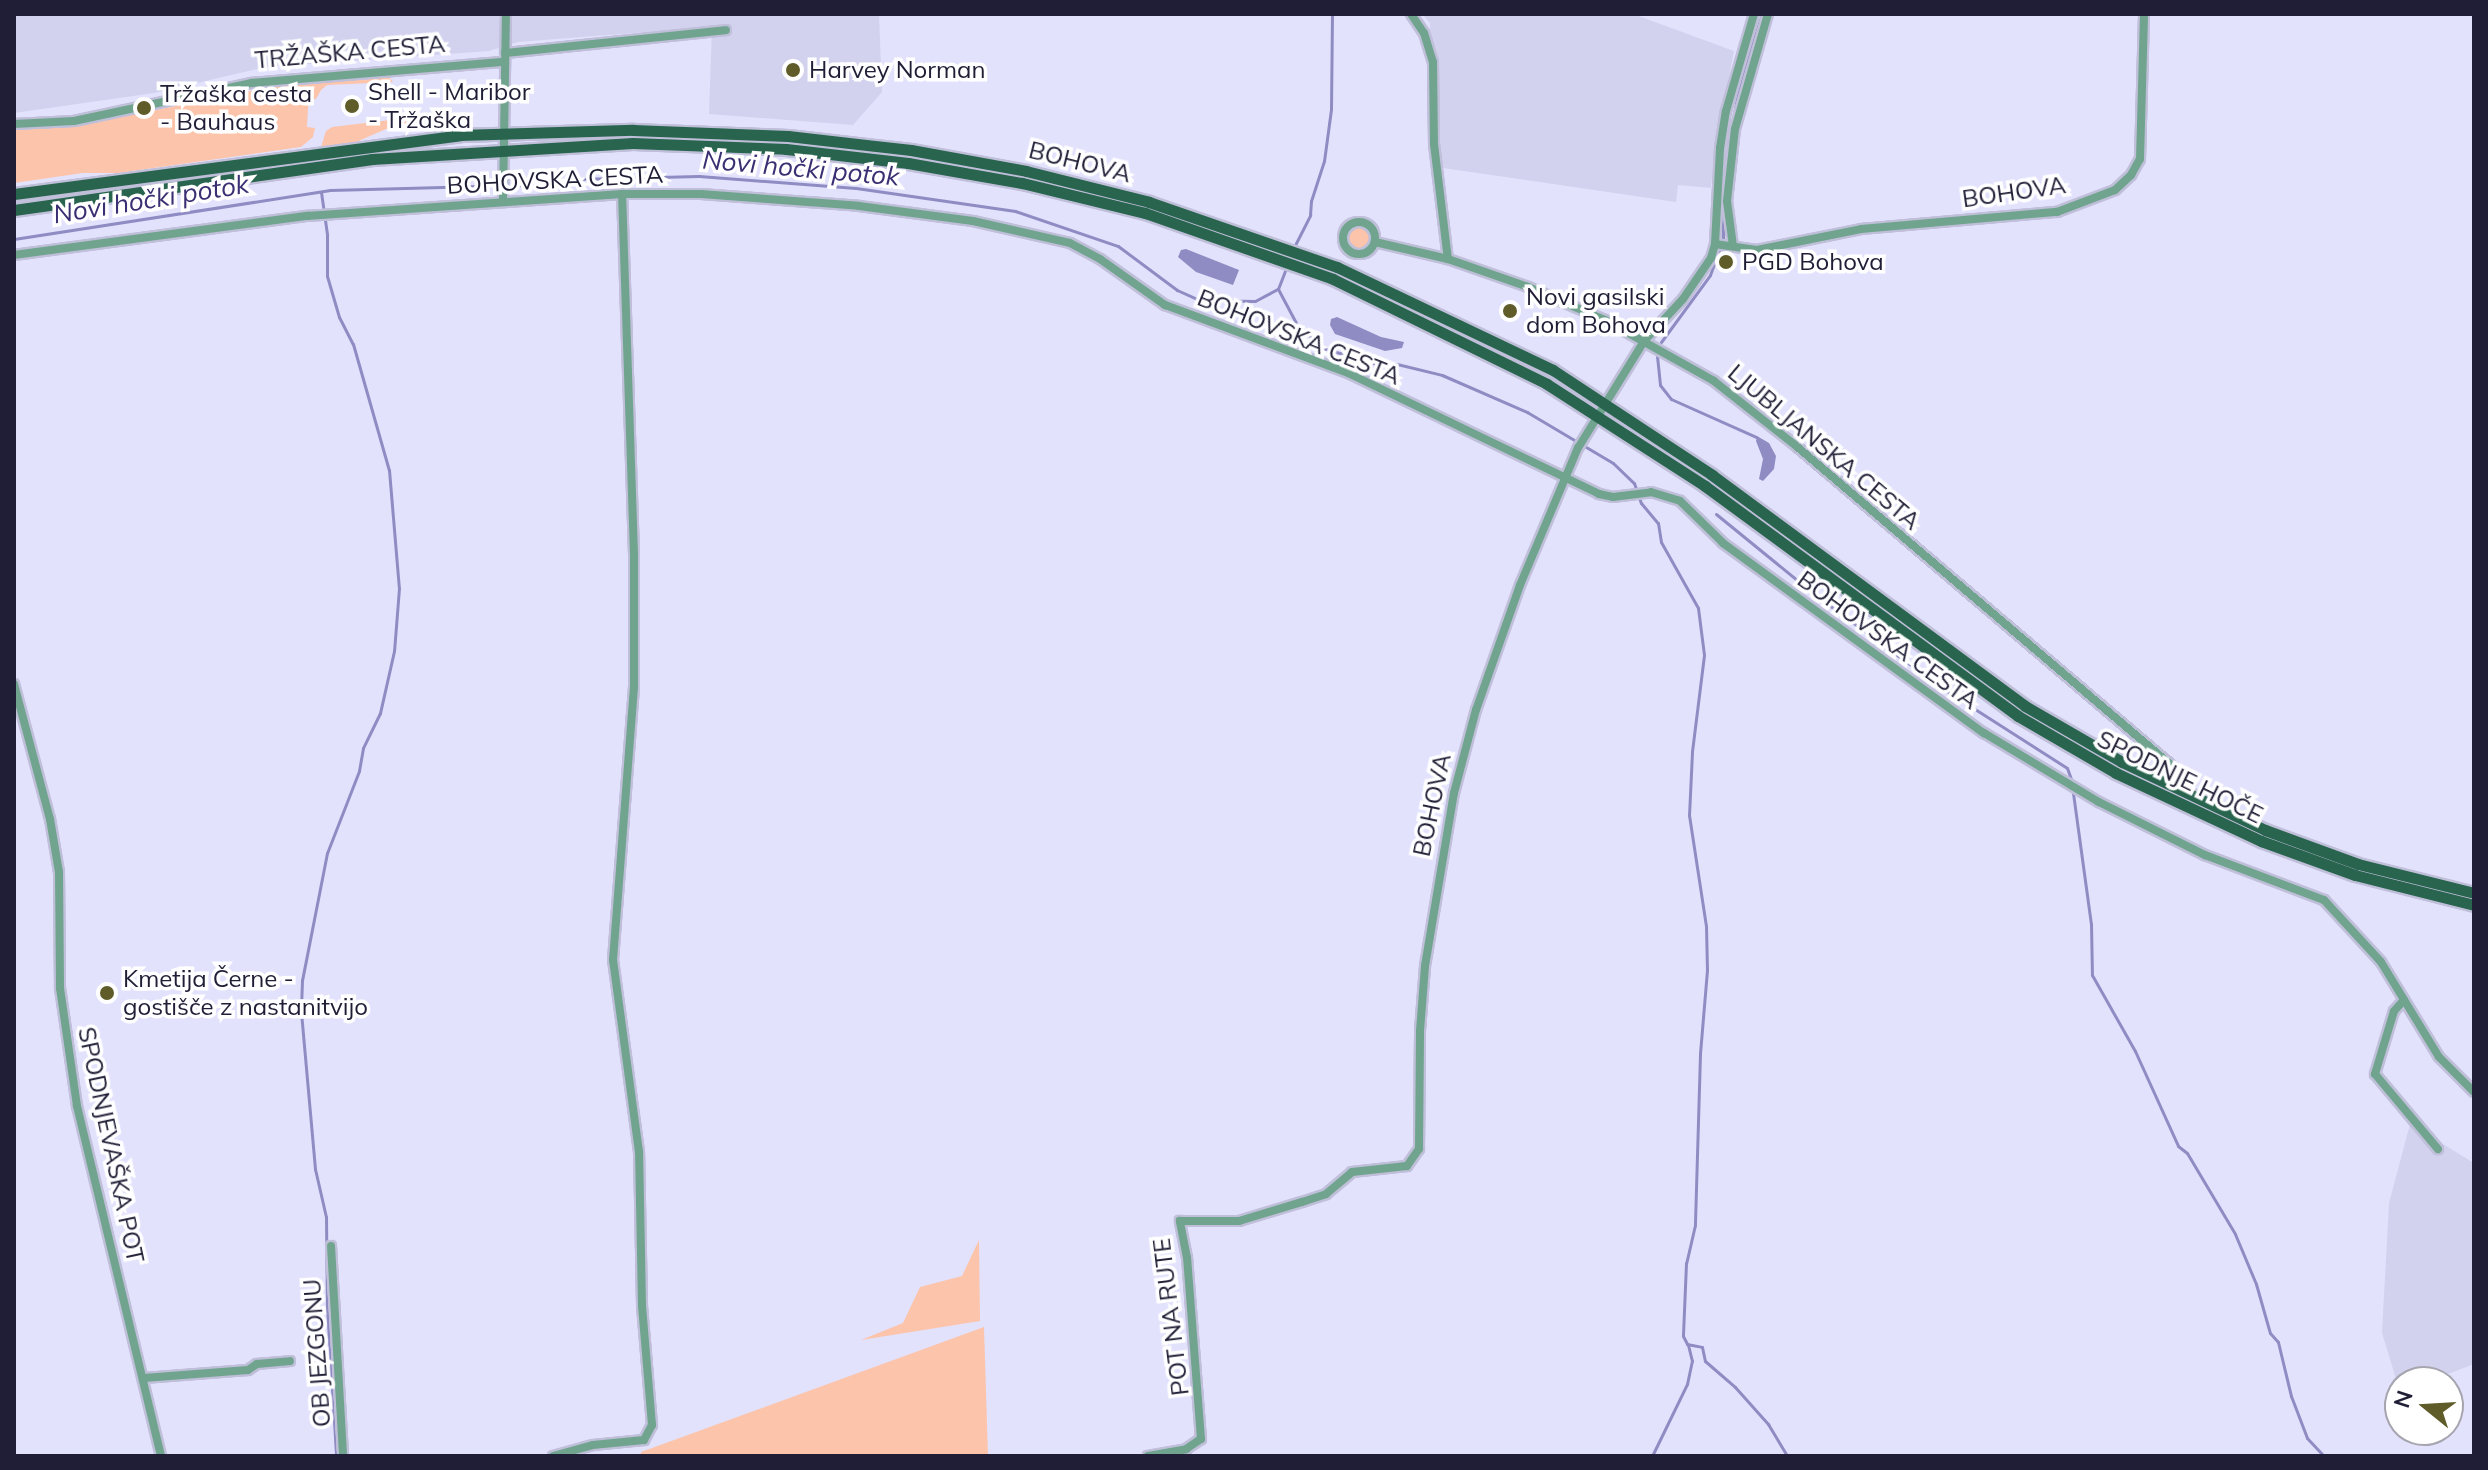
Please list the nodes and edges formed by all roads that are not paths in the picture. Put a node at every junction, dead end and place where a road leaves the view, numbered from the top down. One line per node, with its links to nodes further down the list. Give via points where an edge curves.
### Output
1 (506, 14): 7 (street)
2 (1411, 14): 20 (street, via 1433,62 1434,144)
3 (1754, 14): 16 (street, BOHOVA, via 1722,135)
4 (1768, 14): 16 (street, via 1735,129)
5 (2144, 14): 16 (street, BOHOVA, via 2140,159 2115,190 2057,212 1861,229 1757,250)
6 (726, 30): 7 (street, TRŽAŠKA CESTA)
7 (504, 58): 8 (street, TRŽAŠKA CESTA, via 252,83 74,121); 9 (street)
8 (14, 124)
9 (503, 132): 10 (street); 11 (main road); 17 (main road, BOHOVA, via 734,134 911,150 1149,202)
10 (501, 148): 13 (street); 14 (main road, via 304,166); 17 (main road, BOHOVA, via 734,145 908,163 1076,195)
11 (14, 194)
12 (622, 194): 13 (street, BOHOVSKA CESTA); 24 (street, BOHOVSKA CESTA, via 859,206 973,221 1070,243 1165,305 1348,373); 39 (street, via 634,687 613,960 639,1152 642,1305 652,1425 644,1440)
13 (503, 199): 18 (street, BOHOVSKA CESTA, via 318,215)
14 (14, 210)
15 (1375, 242): 15 (street, LJUBLJANSKA CESTA, via 1373,230 1363,222 1351,225 1344,235 1346,247 1356,254 1368,252); 20 (street, LJUBLJANSKA CESTA)
16 (1723, 244): 21 (street, BOHOVA)
17 (1280, 252): 19 (main road, BOHOVA)
18 (14, 255)
19 (1300, 259): 22 (main road, BOHOVA, via 1495,340); 23 (main road, BOHOVA, via 1489,353)
20 (1448, 259): 21 (street, LJUBLJANSKA CESTA, via 1583,310)
21 (1644, 341): 22 (street, BOHOVA); 27 (street, LJUBLJANSKA CESTA, via 1714,381 1795,445)
22 (1606, 403): 23 (street, BOHOVA); 25 (main road, BOHOVA, via 1712,475)
23 (1597, 417): 24 (street, BOHOVA); 25 (main road, BOHOVA)
24 (1563, 478): 30 (street, BOHOVSKA CESTA, via 1599,494 1651,492 1680,501 1723,543 1984,733 2099,802 2205,855 2324,900 2373,952); 33 (street, BOHOVA, via 1495,653 1454,793 1424,971 1419,1149 1407,1166)
25 (1900, 622): 28 (main road, SPODNJE HOČE, via 2025,706 2202,802 2358,864); 29 (main road, SPODNJE HOČE, via 2018,716 2198,814 2355,875)
26 (14, 684): 36 (street, SPODNJEVAŠKA POT, via 59,872 60,988 77,1106)
27 (2191, 782)
28 (2474, 893)
29 (2474, 905)
30 (2404, 1000): 31 (street, BOHOVSKA CESTA, via 2439,1057); 32 (street, via 2394,1011 2375,1074)
31 (2474, 1092)
32 (2438, 1149)
33 (1352, 1172): 40 (street, POT NA RUTE, via 1326,1194 1239,1221 1180,1221 1201,1439 1186,1449)
34 (331, 1246): 38 (street, OB JEZGONU)
35 (290, 1361): 36 (street, via 248,1370)
36 (144, 1378): 37 (street, SPODNJEVAŠKA POT)
37 (161, 1456)
38 (343, 1456)
39 (553, 1456)
40 (1148, 1456)

